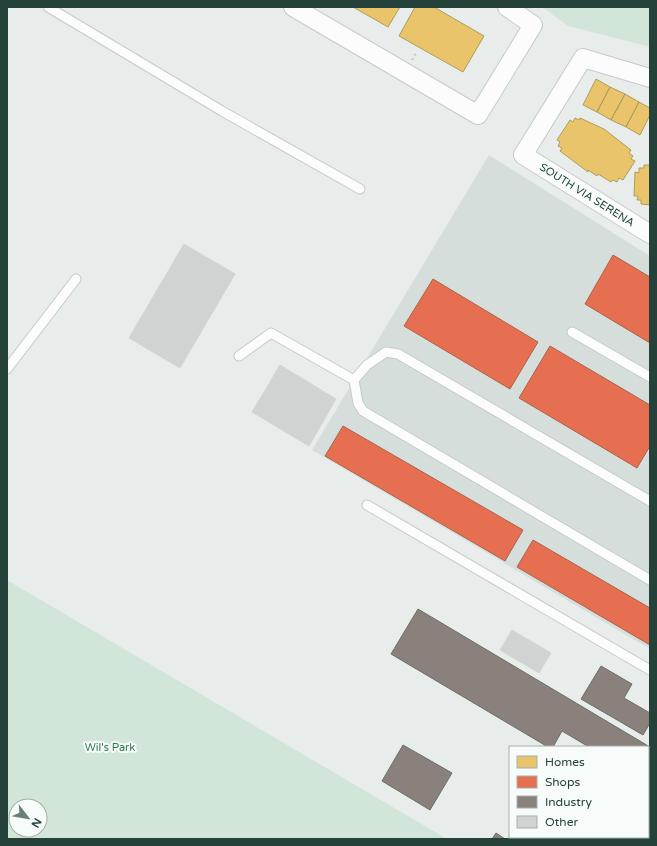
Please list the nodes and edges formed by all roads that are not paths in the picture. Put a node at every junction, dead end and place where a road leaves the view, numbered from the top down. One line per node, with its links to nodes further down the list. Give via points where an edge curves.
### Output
1 (48, 7): 5 (lane, via 222,112)
2 (293, 7): 3 (street, via 478,115 533,25)
3 (507, 7)
4 (650, 78): 6 (street, SOUTH VIA SERENA, via 583,58 523,156)
5 (360, 189)
6 (650, 234)
7 (76, 279): 10 (lane)
8 (572, 332): 11 (lane)
9 (239, 356): 12 (lane, via 271,333)
10 (8, 366)
11 (650, 377)
12 (354, 380): 13 (lane, via 367,365 386,352 398,354); 15 (lane, via 358,403 363,411)
13 (650, 501)
14 (367, 505): 16 (lane)
15 (650, 580)
16 (650, 670)

